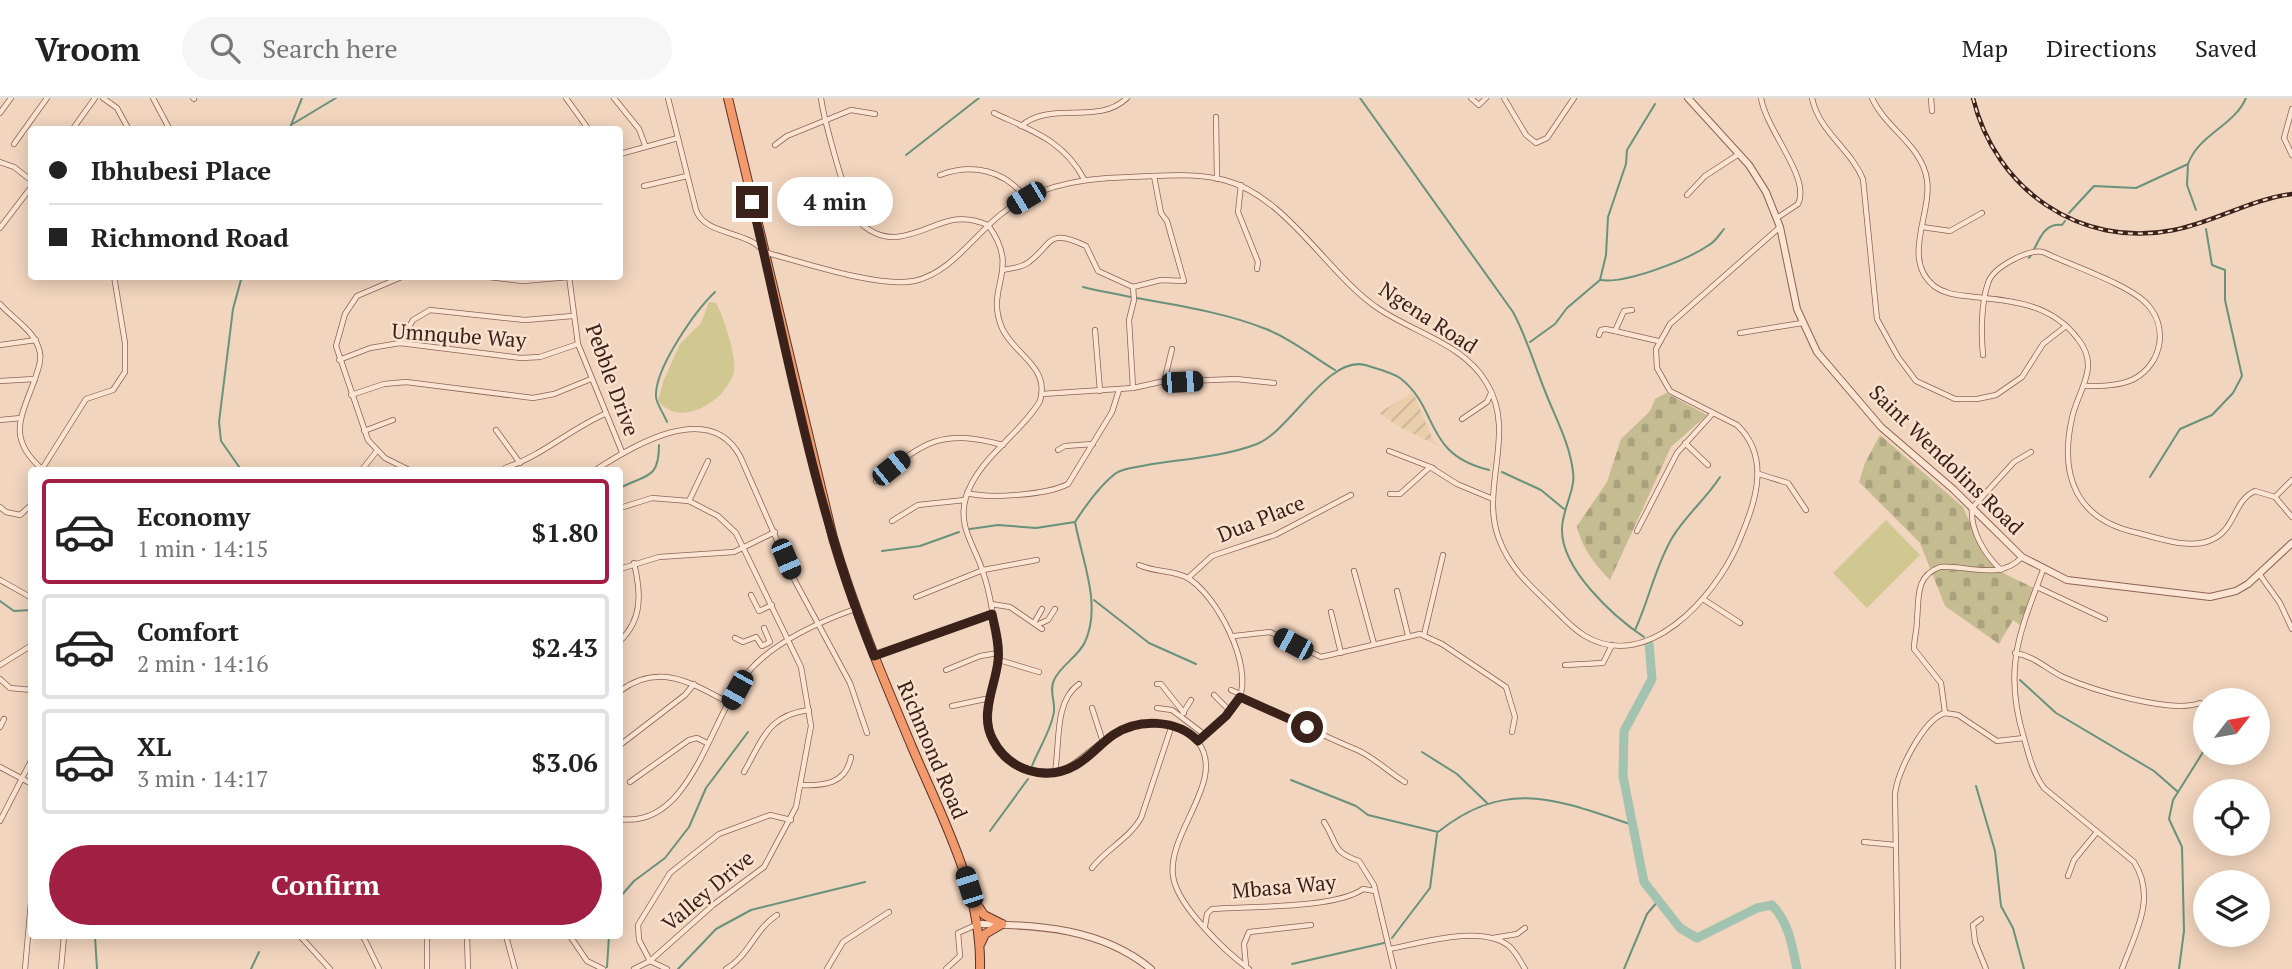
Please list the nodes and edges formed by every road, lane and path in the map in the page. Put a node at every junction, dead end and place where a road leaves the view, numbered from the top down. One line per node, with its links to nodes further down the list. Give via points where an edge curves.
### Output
1 (11, 98): 23 (street)
2 (47, 98): 34 (street)
3 (95, 98): 29 (street)
4 (103, 98): 30 (street, via 117,108)
5 (153, 98): 31 (street)
6 (566, 98): 32 (street)
7 (614, 98): 35 (street, via 639,129)
8 (668, 98): 33 (street)
9 (728, 98): 58 (highway, Richmond Road)
10 (821, 98): 27 (street)
11 (1128, 98): 28 (street, via 1110,109 1038,117)
12 (1471, 98): 13 (street, via 1479,105)
13 (1486, 98)
14 (1504, 98): 15 (street, via 1530,139 1539,143)
15 (1574, 98)
16 (1688, 98): 38 (street, Saint Wendolins Road)
17 (1761, 98): 53 (street, via 1766,119 1802,188 1798,204)
18 (1812, 98): 72 (street, via 1822,124 1854,161 1863,179 1877,319 1911,376 1934,392 1955,399 1996,395 2022,377 2042,344)
19 (1872, 98): 56 (street, via 1922,163 1928,188)
20 (1931, 98): 22 (street)
21 (2292, 110): 39 (street, via 2284,138)
22 (1932, 111)
23 (0, 113)
24 (993, 113): 28 (street)
25 (875, 114): 27 (street, via 854,110)
26 (1216, 117): 44 (street)
27 (824, 121): 36 (street); 54 (street, via 855,214 872,232 896,237 961,217)
28 (1021, 125): 46 (street, via 1065,150)
29 (75, 126)
30 (127, 126)
31 (168, 126)
32 (586, 126)
33 (678, 138): 35 (street); 42 (street)
34 (13, 144)
35 (645, 145): 37 (street)
36 (775, 145)
37 (623, 153)
38 (1739, 153): 50 (street); 53 (street, Saint Wendolins Road, via 1762,184)
39 (2292, 155)
40 (0, 162): 45 (street)
41 (940, 175): 51 (street, via 988,170)
42 (687, 176): 47 (street); 58 (street, via 701,219 758,244)
43 (1154, 176): 44 (street, Ngena Road); 46 (street, Ngena Road); 66 (street, via 1183,278 1181,283 1161,280)
44 (1217, 178): 48 (street, Ngena Road)
45 (28, 179)
46 (1084, 179): 51 (street, Ngena Road)
47 (644, 186)
48 (1241, 186): 59 (street, via 1238,212); 94 (street, Ngena Road, via 1278,212 1378,308 1459,353)
49 (28, 189): 57 (street)
50 (1687, 195)
51 (1026, 198): 54 (street, Ngena Road)
52 (1982, 214): 56 (street, via 1950,231)
53 (1777, 218): 55 (street, Saint Wendolins Road)
54 (988, 225): 58 (street, Ngena Road, via 937,272 903,283); 60 (street, via 1002,246)
55 (1780, 227): 71 (street, Saint Wendolins Road); 78 (street, via 1670,324)
56 (1922, 227): 67 (street, via 1919,263 1928,280 1951,294)
57 (0, 228)
58 (764, 253): 165 (highway, Richmond Road, via 821,493)
59 (1257, 269)
60 (1003, 270): 66 (street, via 1028,263 1042,246 1058,238 1072,239 1086,246 1100,273); 95 (street, via 997,297 1001,325 1038,371)
61 (115, 280): 117 (street, via 125,343 123,376 113,390 86,399)
62 (394, 280): 84 (street, via 365,291 351,303 336,339)
63 (514, 280): 64 (street)
64 (534, 280)
65 (569, 280): 70 (street, Pebble Drive)
66 (1133, 287): 91 (street, via 1129,320)
67 (1986, 298): 72 (street, via 2035,305); 83 (street); 90 (street, via 1993,276 2020,255 2034,251 2144,301 2160,328 2154,360 2128,381)
68 (0, 304): 77 (street)
69 (1632, 310): 74 (street, via 1624,311)
70 (573, 316): 79 (street, via 525,320 430,310 412,320); 80 (street, Pebble Drive)
71 (1802, 323): 75 (street); 136 (street, Saint Wendolins Road, via 1817,352 1881,428)
72 (2066, 326): 90 (street, via 2086,353)
73 (1095, 330): 93 (street)
74 (1615, 331): 76 (street, via 1603,329); 78 (street)
75 (1740, 333)
76 (1599, 335)
77 (36, 340): 81 (street); 85 (street, via 41,358)
78 (1658, 341): 97 (street, via 1657,368 1670,391)
79 (400, 343): 80 (street, Umnqube Way, via 521,358 540,357); 84 (street, Umnqube Way)
80 (578, 344): 86 (street, Pebble Drive)
81 (0, 345)
82 (1172, 349): 88 (street)
83 (1983, 355)
84 (339, 360): 96 (street)
85 (35, 379): 87 (street); 99 (street)
86 (591, 379): 96 (street, via 541,397 405,382); 98 (street, Pebble Drive)
87 (0, 382)
88 (1164, 382): 89 (street, via 1236,379); 91 (street)
89 (1273, 383)
90 (2086, 386): 129 (street, via 2072,417 2070,478 2083,503 2108,524 2196,544 2227,530 2243,499 2252,493 2262,491)
91 (1133, 388): 92 (street)
92 (1119, 390): 93 (street); 106 (street, via 1116,405)
93 (1100, 391): 95 (street)
94 (1492, 392): 100 (street, via 1487,402); 130 (street, Ngena Road, via 1501,430)
95 (1042, 394): 107 (street)
96 (351, 395): 104 (street)
97 (1713, 412): 105 (street); 123 (street, via 1745,433 1756,453)
98 (605, 414): 111 (street, Pebble Drive); 114 (street)
99 (21, 418): 101 (street); 116 (street, via 23,448)
100 (1462, 419)
101 (0, 420)
102 (393, 420): 104 (street)
103 (496, 430): 114 (street)
104 (364, 431): 110 (street)
105 (1685, 443): 115 (street); 140 (street)
106 (1093, 444): 108 (street); 126 (street, via 1072,480 1062,487 981,496)
107 (1003, 445): 125 (street, via 939,438); 126 (street)
108 (1058, 450)
109 (1389, 451): 122 (street)
110 (376, 452): 118 (street); 119 (street)
111 (622, 452): 121 (street); 141 (street, via 685,430 716,431 736,447)
112 (2031, 452): 136 (street, via 2014,462)
113 (708, 461): 132 (street)
114 (520, 463): 120 (street)
115 (1708, 465)
116 (40, 467)
117 (45, 467)
118 (364, 467)
119 (404, 467)
120 (508, 467)
121 (600, 467)
122 (1434, 469): 127 (street, via 1425,470 1400,494); 130 (street)
123 (1759, 474): 137 (street, via 1788,483); 162 (street, via 1738,542)
124 (2292, 480): 129 (street)
125 (876, 481)
126 (967, 493): 131 (street)
127 (1390, 494)
128 (1351, 495): 155 (street, Dua Place, via 1275,535 1212,556)
129 (2276, 497): 138 (street)
130 (1493, 499): 183 (street, Ngena Road, via 1496,531 1512,565 1584,635)
131 (965, 500): 139 (street, via 918,505); 151 (street, via 965,528)
132 (689, 501): 134 (street, via 652,498); 143 (street, Valley Drive, via 718,516)
133 (0, 507): 135 (street, via 20,515)
134 (623, 507)
135 (28, 508)
136 (1972, 508): 145 (street, Saint Wendolins Road); 153 (street, via 1973,524 1986,553)
137 (1806, 510)
138 (2292, 517)
139 (892, 521)
140 (1637, 531)
141 (775, 532): 143 (street); 172 (street)
142 (2292, 543): 154 (street, Saint Wendolins Road)
143 (744, 547): 147 (street, via 734,552); 164 (street, Valley Drive)
144 (1443, 555): 177 (street)
145 (2021, 557): 150 (street, Saint Wendolins Road); 153 (street)
146 (1037, 560): 151 (street)
147 (634, 563): 149 (street); 179 (street, via 638,613)
148 (1139, 565): 155 (street)
149 (623, 568)
150 (2043, 569): 154 (street, Saint Wendolins Road, via 2085,584 2201,597 2236,591); 157 (street)
151 (983, 570): 161 (street); 163 (street)
152 (1354, 571): 182 (street)
153 (2002, 571): 212 (street, via 1940,567 1931,570 1918,590 1914,649 1941,683)
154 (2260, 575): 175 (street)
155 (1188, 578): 178 (street)
156 (0, 580): 160 (street)
157 (2036, 587): 170 (street); 187 (street)
158 (1397, 591): 176 (street)
159 (751, 595): 164 (street, via 758,611)
160 (28, 596)
161 (916, 597)
162 (1703, 599): 171 (street); 183 (street, via 1663,632 1640,642)
163 (991, 604): 169 (street); 173 (street, via 1007,605)
164 (772, 605): 181 (street, Valley Drive)
165 (855, 609): 172 (street); 188 (highway, Richmond Road)
166 (1042, 609): 173 (street)
167 (1055, 609): 173 (street)
168 (1331, 612): 186 (street)
169 (992, 614): 185 (street); 188 (street)
170 (2105, 619)
171 (1740, 623)
172 (818, 624): 181 (street); 218 (street, via 850,683)
173 (1038, 626)
174 (764, 628): 180 (street, via 770,642 762,646 756,637 743,642)
175 (2292, 629)
176 (1408, 635): 177 (street); 182 (street)
177 (1424, 635): 217 (street, via 1506,687 1515,717)
178 (1234, 636): 186 (street, via 1266,631 1315,656); 202 (street)
179 (623, 637)
180 (735, 638)
181 (789, 640): 205 (street, via 748,671); 210 (street, Valley Drive, via 800,667)
182 (1374, 644): 186 (street)
183 (1612, 645): 191 (street, via 1603,663)
184 (28, 648): 190 (street)
185 (998, 653): 189 (street); 192 (street)
186 (1341, 653)
187 (2015, 653): 206 (street, via 2033,657 2061,676 2092,688 2166,707); 220 (street, via 2014,697)
188 (874, 656): 244 (highway, Richmond Road)
189 (999, 660): 193 (street); 203 (street)
190 (0, 665)
191 (1565, 665)
192 (946, 670)
193 (1039, 672)
194 (0, 679): 199 (street, via 10,688)
195 (694, 684): 198 (street, via 661,674); 205 (street); 223 (street)
196 (1079, 684): 229 (street, via 1069,692 1062,708)
197 (1157, 684): 213 (street)
198 (623, 689)
199 (28, 690)
200 (1231, 690): 202 (street)
201 (1214, 695): 211 (street)
202 (1240, 695): 211 (street); 233 (street, via 1354,748)
203 (990, 698): 207 (street); 229 (street, via 989,731 1001,752 1023,769)
204 (1191, 700): 213 (street)
205 (729, 703): 224 (street)
206 (2193, 705)
207 (952, 706)
208 (1092, 708): 222 (street)
209 (1157, 708): 213 (street)
210 (808, 710): 228 (street, via 790,712 775,721); 234 (street, Valley Drive, via 811,735)
211 (1230, 711): 219 (street)
212 (1945, 713): 220 (street, via 1958,715 1997,741); 241 (street, via 1931,721 1897,779)
213 (1183, 715): 219 (street)
214 (4, 719): 216 (street)
215 (1172, 725): 221 (street); 222 (street, via 1131,727); 242 (street, via 1141,818)
216 (0, 727)
217 (1512, 732)
218 (867, 733)
219 (1205, 735): 221 (street)
220 (2024, 738): 239 (street, via 2043,789)
221 (1198, 741): 252 (street, via 1205,778 1175,847 1173,878)
222 (1103, 742): 229 (street, via 1076,765)
223 (623, 743)
224 (707, 743): 232 (street, via 689,740); 235 (street, via 673,802 646,817)
225 (851, 757): 234 (street, via 848,768 832,783)
226 (28, 766): 230 (street)
227 (0, 767): 230 (street)
228 (744, 772)
229 (1055, 772)
230 (21, 779): 231 (street); 237 (street)
231 (28, 782)
232 (630, 782)
233 (1405, 782)
234 (801, 785): 236 (street, Valley Drive)
235 (623, 820)
236 (790, 820): 266 (street, Valley Drive, via 760,871); 266 (street, via 769,814 719,834 670,873 638,925 639,940)
237 (0, 821)
238 (1324, 822): 245 (street, via 1336,848 1360,862)
239 (2097, 832): 243 (street, via 2074,860); 288 (street, via 2134,862 2145,892 2144,909)
240 (1864, 842): 241 (street)
241 (1896, 845): 286 (street)
242 (1093, 868)
243 (2068, 876)
244 (969, 887): 249 (highway, Richmond Road); 250 (highway, via 980,911)
245 (1375, 891): 252 (street, Mbasa Way, via 1212,909); 264 (street)
246 (889, 912): 279 (street, via 843,942)
247 (777, 915): 278 (street)
248 (1981, 919): 287 (street, via 1973,925 1973,935)
249 (978, 924): 250 (street); 263 (highway, Richmond Road); 280 (street, via 958,933 960,956)
250 (1002, 924): 263 (highway, via 985,934); 282 (street, via 1083,933)
251 (1311, 925): 267 (street, via 1250,932 1244,944)
252 (1205, 927): 265 (street)
253 (1525, 928): 255 (street)
254 (28, 936): 268 (street)
255 (1492, 938): 264 (street, via 1441,938); 285 (street, via 1512,949)
256 (64, 939): 269 (street)
257 (303, 939): 270 (street)
258 (364, 939): 271 (street)
259 (427, 939): 272 (street)
260 (467, 939): 273 (street)
261 (507, 939): 274 (street)
262 (572, 939): 275 (street, via 587,961)
263 (980, 945): 281 (highway, Richmond Road)
264 (1390, 950): 284 (street)
265 (1236, 959): 267 (street); 283 (street)
266 (650, 961): 276 (street, Valley Drive); 277 (street)
267 (1248, 968)
268 (25, 969)
269 (61, 969)
270 (330, 969)
271 (379, 969)
272 (427, 969)
273 (468, 969)
274 (515, 969)
275 (603, 969)
276 (634, 969)
277 (667, 969)
278 (726, 969)
279 (827, 969)
280 (946, 969)
281 (980, 969)
282 (1151, 969)
283 (1236, 969)
284 (1394, 969)
285 (1525, 969)
286 (1898, 969)
287 (1986, 969)
288 (2122, 969)

